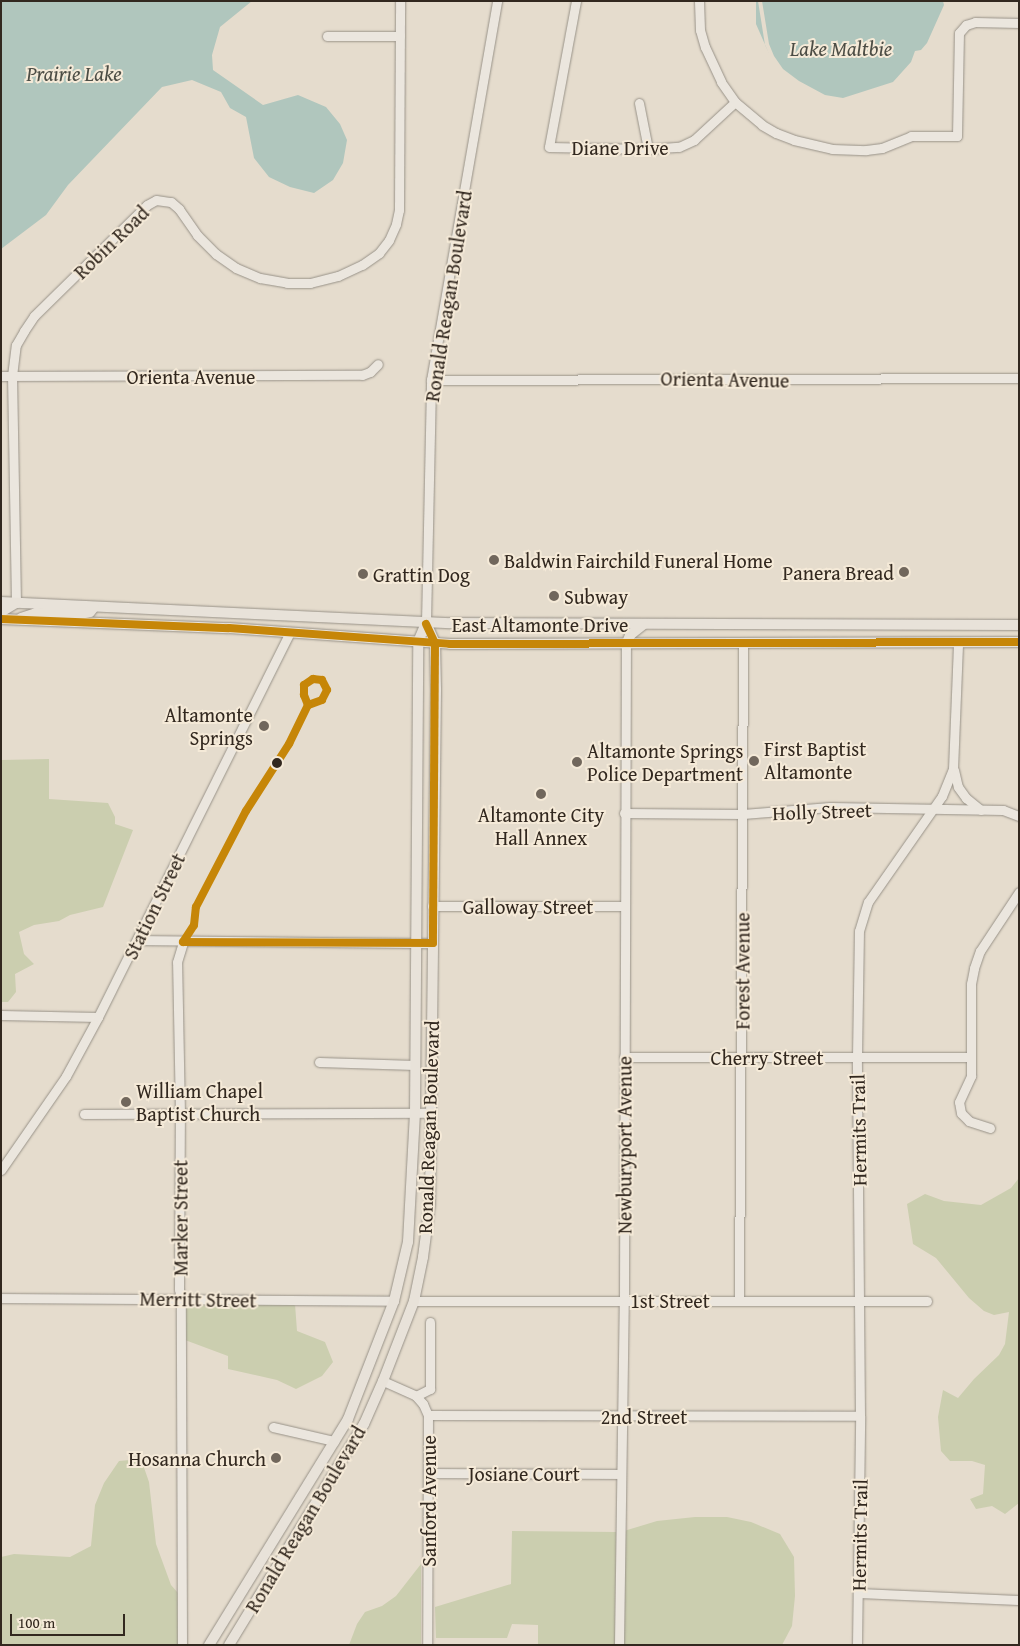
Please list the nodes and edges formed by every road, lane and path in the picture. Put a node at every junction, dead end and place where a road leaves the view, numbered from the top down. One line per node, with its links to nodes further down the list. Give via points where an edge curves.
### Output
1 (400, 1): 7 (street, Robin Road)
2 (498, 1): 15 (street, Ronald Reagan Boulevard)
3 (576, 1): 10 (street, Diane Drive, via 549,147)
4 (699, 1): 8 (street, via 700,30 706,47 720,82)
5 (1019, 23): 8 (street, via 975,22 962,28 957,40 957,136 911,136 882,148 832,149 776,133)
6 (327, 36): 7 (street)
7 (400, 36): 13 (street, Robin Road, via 399,210 389,240 378,253 338,276 310,283 260,278 236,268 216,254 171,202 156,200 147,204 34,316 16,345)
8 (735, 102): 10 (street, Diane Drive, via 685,145)
9 (639, 103): 10 (street)
10 (648, 149)
11 (378, 364): 13 (street, Orienta Avenue, via 362,375)
12 (1, 376): 13 (street, Orienta Avenue)
13 (12, 376): 17 (street, Robin Road)
14 (1019, 378): 15 (street, Orienta Avenue)
15 (431, 380): 24 (street, Ronald Reagan Boulevard)
16 (1, 602): 17 (main road, East Altamonte Drive)
17 (16, 603): 18 (main road, East Altamonte Drive); 21 (main road)
18 (94, 607): 19 (main road, East Altamonte Drive); 23 (main road, via 90,612 81,614 36,613)
19 (179, 610): 20 (main road, East Altamonte Drive); 30 (main road)
20 (216, 611): 24 (main road, East Altamonte Drive); 31 (main road)
21 (1, 612)
22 (1, 619): 23 (main road, East Altamonte Drive)
23 (18, 620): 30 (main road, East Altamonte Drive)
24 (426, 623): 25 (main road, East Altamonte Drive); 34 (main road, Ronald Reagan Boulevard); 39 (main road, Ronald Reagan Boulevard)
25 (645, 624): 26 (main road, East Altamonte Drive); 40 (main road, via 634,631)
26 (805, 625): 27 (main road, East Altamonte Drive); 33 (main road, via 796,635)
27 (960, 625): 28 (main road, East Altamonte Drive); 36 (main road, via 950,636)
28 (978, 625): 29 (main road, East Altamonte Drive); 37 (main road)
29 (1019, 625)
30 (155, 626): 31 (main road, East Altamonte Drive)
31 (194, 627): 32 (main road, East Altamonte Drive)
32 (290, 632): 34 (main road, East Altamonte Drive); 50 (street, Station Street)
33 (783, 641): 35 (main road, East Altamonte Drive); 36 (main road, East Altamonte Drive)
34 (418, 642): 39 (main road, East Altamonte Drive); 53 (main road, Ronald Reagan Boulevard)
35 (743, 642): 40 (main road, East Altamonte Drive); 45 (street, Forest Avenue)
36 (938, 642): 37 (main road, East Altamonte Drive)
37 (958, 642): 38 (main road, East Altamonte Drive); 41 (street, Hermits Trail)
38 (1019, 642)
39 (435, 643): 40 (main road, East Altamonte Drive); 48 (main road, Ronald Reagan Boulevard)
40 (626, 645): 44 (street, Newburyport Avenue)
41 (954, 770): 42 (street, Hermits Trail); 43 (street, via 958,787)
42 (932, 810): 43 (street, Holly Street); 45 (street, Holly Street, via 830,807); 57 (street, Hermits Trail, via 868,902 861,918)
43 (980, 810): 46 (street, Holly Street, via 1004,810)
44 (624, 813): 45 (street, Holly Street); 49 (street, Newburyport Avenue)
45 (743, 814): 58 (street, Forest Avenue)
46 (1019, 816)
47 (1019, 892): 59 (street, via 980,950 974,968)
48 (432, 906): 49 (street, Galloway Street); 52 (main road, Ronald Reagan Boulevard)
49 (624, 906): 56 (street, Newburyport Avenue)
50 (138, 940): 51 (street); 55 (street, Station Street)
51 (183, 942): 53 (street); 64 (street, Marker Street, via 176,962)
52 (433, 943): 53 (street); 62 (main road, Ronald Reagan Boulevard)
53 (415, 944): 61 (main road, Ronald Reagan Boulevard)
54 (1, 1015): 55 (street)
55 (98, 1017): 67 (street, Station Street, via 66,1076)
56 (624, 1056): 58 (street, Cherry Street); 70 (street, Newburyport Avenue)
57 (858, 1056): 58 (street, Cherry Street); 59 (street, Cherry Street); 74 (street, Hermits Trail)
58 (742, 1057): 71 (street, Forest Avenue)
59 (970, 1058): 66 (street, via 968,1085 959,1102 961,1112 969,1121)
60 (319, 1062): 61 (street)
61 (416, 1065): 65 (main road, Ronald Reagan Boulevard)
62 (431, 1113): 65 (street); 73 (main road, Ronald Reagan Boulevard, via 430,1204)
63 (84, 1114): 64 (street)
64 (180, 1114): 65 (street); 69 (street, Marker Street)
65 (415, 1114): 72 (main road, Ronald Reagan Boulevard, via 408,1242)
66 (990, 1128)
67 (1, 1170)
68 (1, 1298): 69 (street, Merritt Street)
69 (181, 1298): 72 (street, Merritt Street); 88 (street, Marker Street)
70 (624, 1300): 71 (street, 1st Street); 73 (street, 1st Street); 80 (street, Newburyport Avenue)
71 (739, 1300): 74 (street, 1st Street)
72 (394, 1301): 73 (main road); 83 (main road, Ronald Reagan Boulevard, via 364,1383)
73 (414, 1301): 77 (main road, Ronald Reagan Boulevard)
74 (860, 1301): 75 (street, 1st Street); 81 (street, Hermits Trail)
75 (927, 1301)
76 (430, 1322): 78 (street, via 430,1389)
77 (384, 1381): 78 (street); 90 (main road, Ronald Reagan Boulevard, via 349,1451)
78 (416, 1396): 79 (street, Sanford Avenue)
79 (428, 1415): 80 (street, 2nd Street); 84 (street, Sanford Avenue)
80 (621, 1416): 81 (street, 2nd Street); 85 (street, Newburyport Avenue)
81 (860, 1416): 86 (street, Hermits Trail)
82 (273, 1428): 83 (street)
83 (334, 1441): 89 (main road, Ronald Reagan Boulevard)
84 (428, 1473): 85 (street, Josiane Court); 91 (street, Sanford Avenue)
85 (621, 1474): 92 (street, Newburyport Avenue)
86 (858, 1593): 87 (street); 93 (street, Hermits Trail)
87 (1019, 1600)
88 (182, 1645)
89 (209, 1645)
90 (229, 1645)
91 (427, 1645)
92 (619, 1645)
93 (857, 1645)

